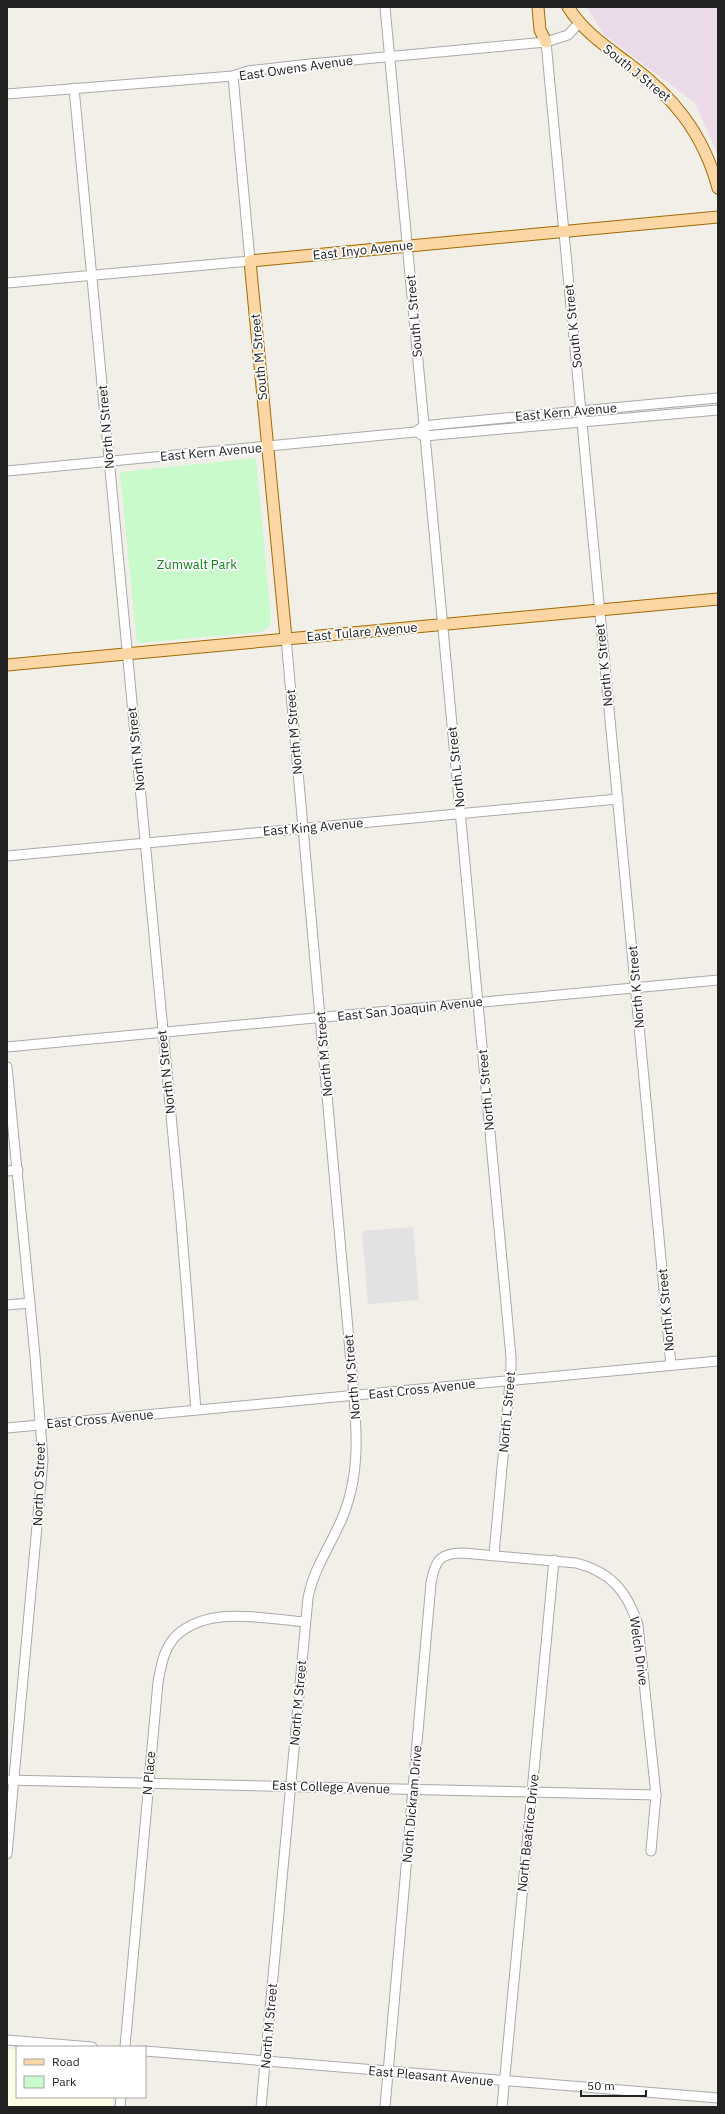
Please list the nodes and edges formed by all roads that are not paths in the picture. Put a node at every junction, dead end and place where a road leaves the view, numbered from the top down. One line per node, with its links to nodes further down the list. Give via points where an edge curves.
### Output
1 (385, 7): 6 (street, South L Street)
2 (538, 7): 5 (main road, via 540,30)
3 (568, 7): 4 (main road, South J Street)
4 (579, 23): 5 (street, East Owens Avenue, via 568,35); 10 (main road, South J Street, via 670,99 696,132 713,168)
5 (546, 42): 6 (street, East Owens Avenue); 12 (street, South K Street)
6 (389, 56): 7 (street, East Owens Avenue, via 248,71); 13 (street, South L Street)
7 (233, 76): 8 (street, East Owens Avenue); 14 (street, South M Street)
8 (74, 88): 9 (street, East Owens Avenue); 15 (street, North N Street)
9 (7, 94)
10 (718, 188)
11 (718, 217): 12 (main road, East Inyo Avenue)
12 (563, 231): 13 (main road, East Inyo Avenue); 19 (street, South K Street)
13 (408, 246): 14 (main road, East Inyo Avenue); 21 (street, South L Street)
14 (250, 261): 15 (street, East Inyo Avenue); 24 (main road, South M Street)
15 (92, 276): 16 (street, East Inyo Avenue); 25 (street, North N Street)
16 (7, 284)
17 (718, 398): 19 (street, East Kern Avenue)
18 (718, 410): 20 (street, East Kern Avenue)
19 (581, 411): 20 (street, South K Street); 21 (street, East Kern Avenue)
20 (582, 422): 23 (street, East Kern Avenue); 28 (street, South K Street)
21 (424, 426): 22 (street, East Kern Avenue); 23 (street, South L Street)
22 (415, 432): 23 (street, East Kern Avenue); 24 (street, East Kern Avenue)
23 (425, 436): 29 (street, South L Street)
24 (267, 447): 25 (street, East Kern Avenue); 30 (main road, South M Street)
25 (109, 462): 26 (street, East Kern Avenue); 31 (street, North N Street)
26 (7, 471)
27 (718, 599): 28 (main road, East Tulare Avenue)
28 (599, 609): 29 (main road, East Tulare Avenue); 33 (street, North K Street)
29 (442, 625): 30 (main road, East Tulare Avenue); 34 (street, North L Street)
30 (286, 638): 31 (main road, East Tulare Avenue); 35 (street, North M Street)
31 (127, 654): 32 (main road, East Tulare Avenue); 36 (street, North N Street)
32 (7, 665)
33 (618, 799): 34 (street, East King Avenue); 39 (street, North K Street)
34 (460, 814): 35 (street, East King Avenue); 40 (street, North L Street)
35 (303, 828): 36 (street, East King Avenue); 41 (street, North M Street)
36 (145, 843): 37 (street, East King Avenue); 42 (street, North N Street)
37 (7, 856)
38 (718, 980): 39 (street, East San Joaquin Avenue)
39 (636, 987): 40 (street, East San Joaquin Avenue); 50 (street, North K Street)
40 (478, 1003): 41 (street, East San Joaquin Avenue); 51 (street, North L Street, via 511,1357)
41 (321, 1018): 42 (street, East San Joaquin Avenue); 52 (street, North M Street)
42 (162, 1032): 43 (street, East San Joaquin Avenue); 53 (street, North N Street)
43 (7, 1047)
44 (7, 1067): 45 (street, North O Street)
45 (18, 1170): 46 (street); 47 (street, North O Street)
46 (7, 1171)
47 (30, 1302): 48 (street); 54 (street, North O Street)
48 (7, 1305)
49 (718, 1361): 50 (street, East Cross Avenue)
50 (671, 1365): 51 (street, East Cross Avenue)
51 (510, 1380): 52 (street, East Cross Avenue); 56 (street, North L Street)
52 (354, 1396): 53 (street, East Cross Avenue); 58 (street, North M Street, via 357,1451 351,1491 342,1518 315,1573)
53 (196, 1410): 54 (street, East Cross Avenue)
54 (40, 1425): 55 (street, East Cross Avenue); 59 (street, North O Street, via 42,1480)
55 (7, 1428)
56 (494, 1554): 57 (street, Welch Drive); 62 (street, North Dickram Drive, via 454,1553 438,1560 434,1568)
57 (554, 1560): 63 (street, North Beatrice Drive); 64 (street, Welch Drive, via 576,1563 595,1570 614,1582 629,1600 638,1625)
58 (305, 1622): 60 (street, N Place, via 245,1617 216,1618 196,1624 177,1635 162,1662); 61 (street, North M Street)
59 (10, 1780): 60 (street, East College Avenue); 66 (street, North O Street)
60 (148, 1782): 61 (street, East College Avenue); 69 (street, N Place)
61 (291, 1786): 62 (street, East College Avenue); 71 (street, North M Street)
62 (413, 1789): 63 (street, East College Avenue); 72 (street, North Dickram Drive)
63 (532, 1792): 64 (street, East College Avenue); 73 (street, North Beatrice Drive)
64 (656, 1796): 65 (street, Welch Drive)
65 (651, 1851)
66 (7, 1854)
67 (7, 2040): 68 (street)
68 (80, 2046)
69 (125, 2046)
70 (146, 2051): 71 (street, East Pleasant Avenue)
71 (265, 2062): 72 (street, East Pleasant Avenue); 75 (street, North M Street)
72 (388, 2072): 73 (street, East Pleasant Avenue); 76 (street, North Dickram Drive)
73 (504, 2082): 74 (street, East Pleasant Avenue); 77 (street, North Beatrice Drive)
74 (718, 2098)
75 (261, 2107)
76 (385, 2107)
77 (502, 2107)

